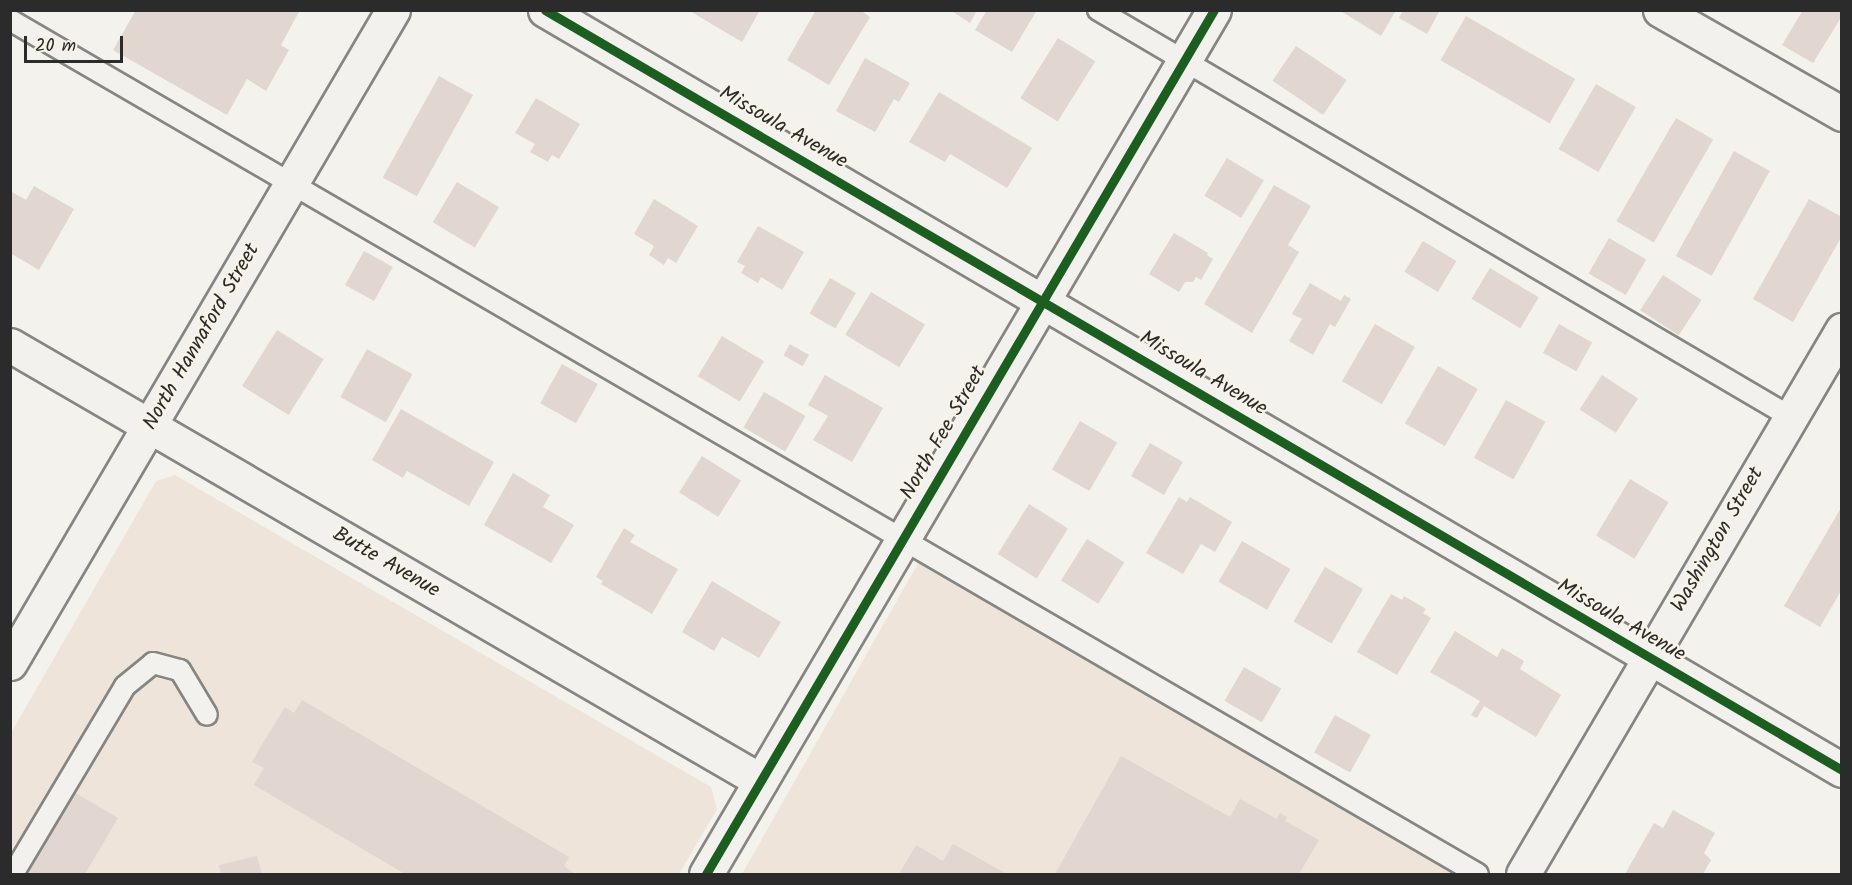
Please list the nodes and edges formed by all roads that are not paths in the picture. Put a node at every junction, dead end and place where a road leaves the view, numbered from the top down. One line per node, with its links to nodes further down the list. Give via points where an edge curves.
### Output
1 (393, 10): 9 (street, North Hannaford Street)
2 (544, 10): 10 (street, Missoula Avenue)
3 (1098, 10): 7 (lane)
4 (1214, 10): 7 (street, North Fee Street)
5 (1660, 10): 8 (street)
6 (10, 20): 9 (lane)
7 (1185, 62): 10 (street, North Fee Street); 13 (lane)
8 (1842, 114)
9 (291, 184): 14 (street, North Hannaford Street); 15 (lane)
10 (1042, 300): 15 (street, North Fee Street); 16 (street, Missoula Avenue)
11 (1842, 330): 13 (street, Washington Street)
12 (10, 345): 14 (street, Butte Avenue)
13 (1791, 417): 16 (street, Washington Street)
14 (150, 425): 17 (street, North Hannaford Street); 20 (street, Butte Avenue)
15 (904, 538): 20 (street, North Fee Street); 23 (lane)
16 (1649, 658): 19 (street, Missoula Avenue); 24 (street, Washington Street)
17 (10, 663)
18 (207, 715): 21 (lane, via 180,670 153,663 125,686)
19 (1842, 770)
20 (761, 781): 22 (street, North Fee Street)
21 (13, 874)
22 (706, 874)
23 (1478, 874)
24 (1522, 874)

